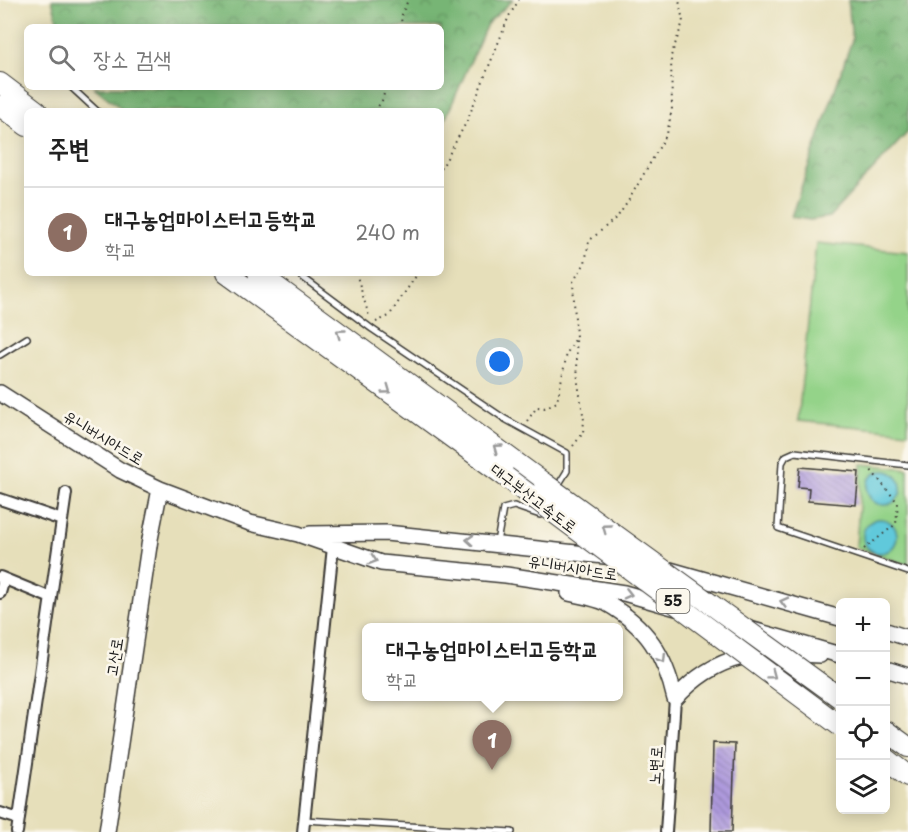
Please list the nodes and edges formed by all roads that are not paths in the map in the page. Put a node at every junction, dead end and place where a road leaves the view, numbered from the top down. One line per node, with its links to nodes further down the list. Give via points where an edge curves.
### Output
1 (0, 83): 4 (highway)
2 (74, 90): 5 (lane)
3 (0, 106): 6 (highway)
4 (34, 108)
5 (94, 108)
6 (24, 124)
7 (262, 276): 33 (highway, 대구부산고속도로 / 55, one-way to 7, bridge)
8 (301, 276): 19 (lane, via 372,330 505,419 567,453 567,471 540,514 514,506 503,509)
9 (232, 277): 35 (highway, 대구부산고속도로 / 55, one-way to 35, bridge)
10 (27, 338): 11 (lane)
11 (0, 356)
12 (0, 393): 14 (main road, 유니버시아드로, via 101,459)
13 (908, 465): 21 (lane, via 795,452 786,456 782,463 778,528)
14 (160, 489): 18 (main road, 유니버시아드로, via 250,523); 44 (main road, 고산로)
15 (66, 493): 17 (street)
16 (0, 499): 17 (street)
17 (62, 520): 25 (street)
18 (297, 534): 19 (main road, 유니버시아드로, one-way to 18, via 386,533); 20 (main road, 유니버시아드로)
19 (497, 543): 26 (main road, 유니버시아드로, one-way to 19, via 630,559)
20 (333, 546): 22 (main road, 유니버시아드로, one-way to 22, via 381,563); 42 (street)
21 (908, 572)
22 (506, 575): 29 (main road, 유니버시아드로, one-way to 29, via 624,593); 34 (main road, one-way to 34, via 605,603 647,634 669,669)
23 (2, 578): 24 (street); 25 (street)
24 (0, 593)
25 (51, 598): 41 (street)
26 (836, 617)
27 (890, 633): 28 (main road)
28 (908, 638)
29 (836, 655)
30 (836, 656): 34 (main road, via 747,655 707,669)
31 (890, 671): 32 (main road)
32 (908, 676)
33 (836, 695)
34 (675, 699): 47 (street, 노변로)
35 (836, 723)
36 (890, 734): 37 (highway)
37 (908, 747)
38 (886, 760): 39 (highway)
39 (908, 776)
40 (0, 813): 41 (street)
41 (19, 819): 43 (street)
42 (304, 820): 45 (street); 46 (lane)
43 (17, 832)
44 (107, 832)
45 (303, 832)
46 (512, 832)
47 (666, 832)

